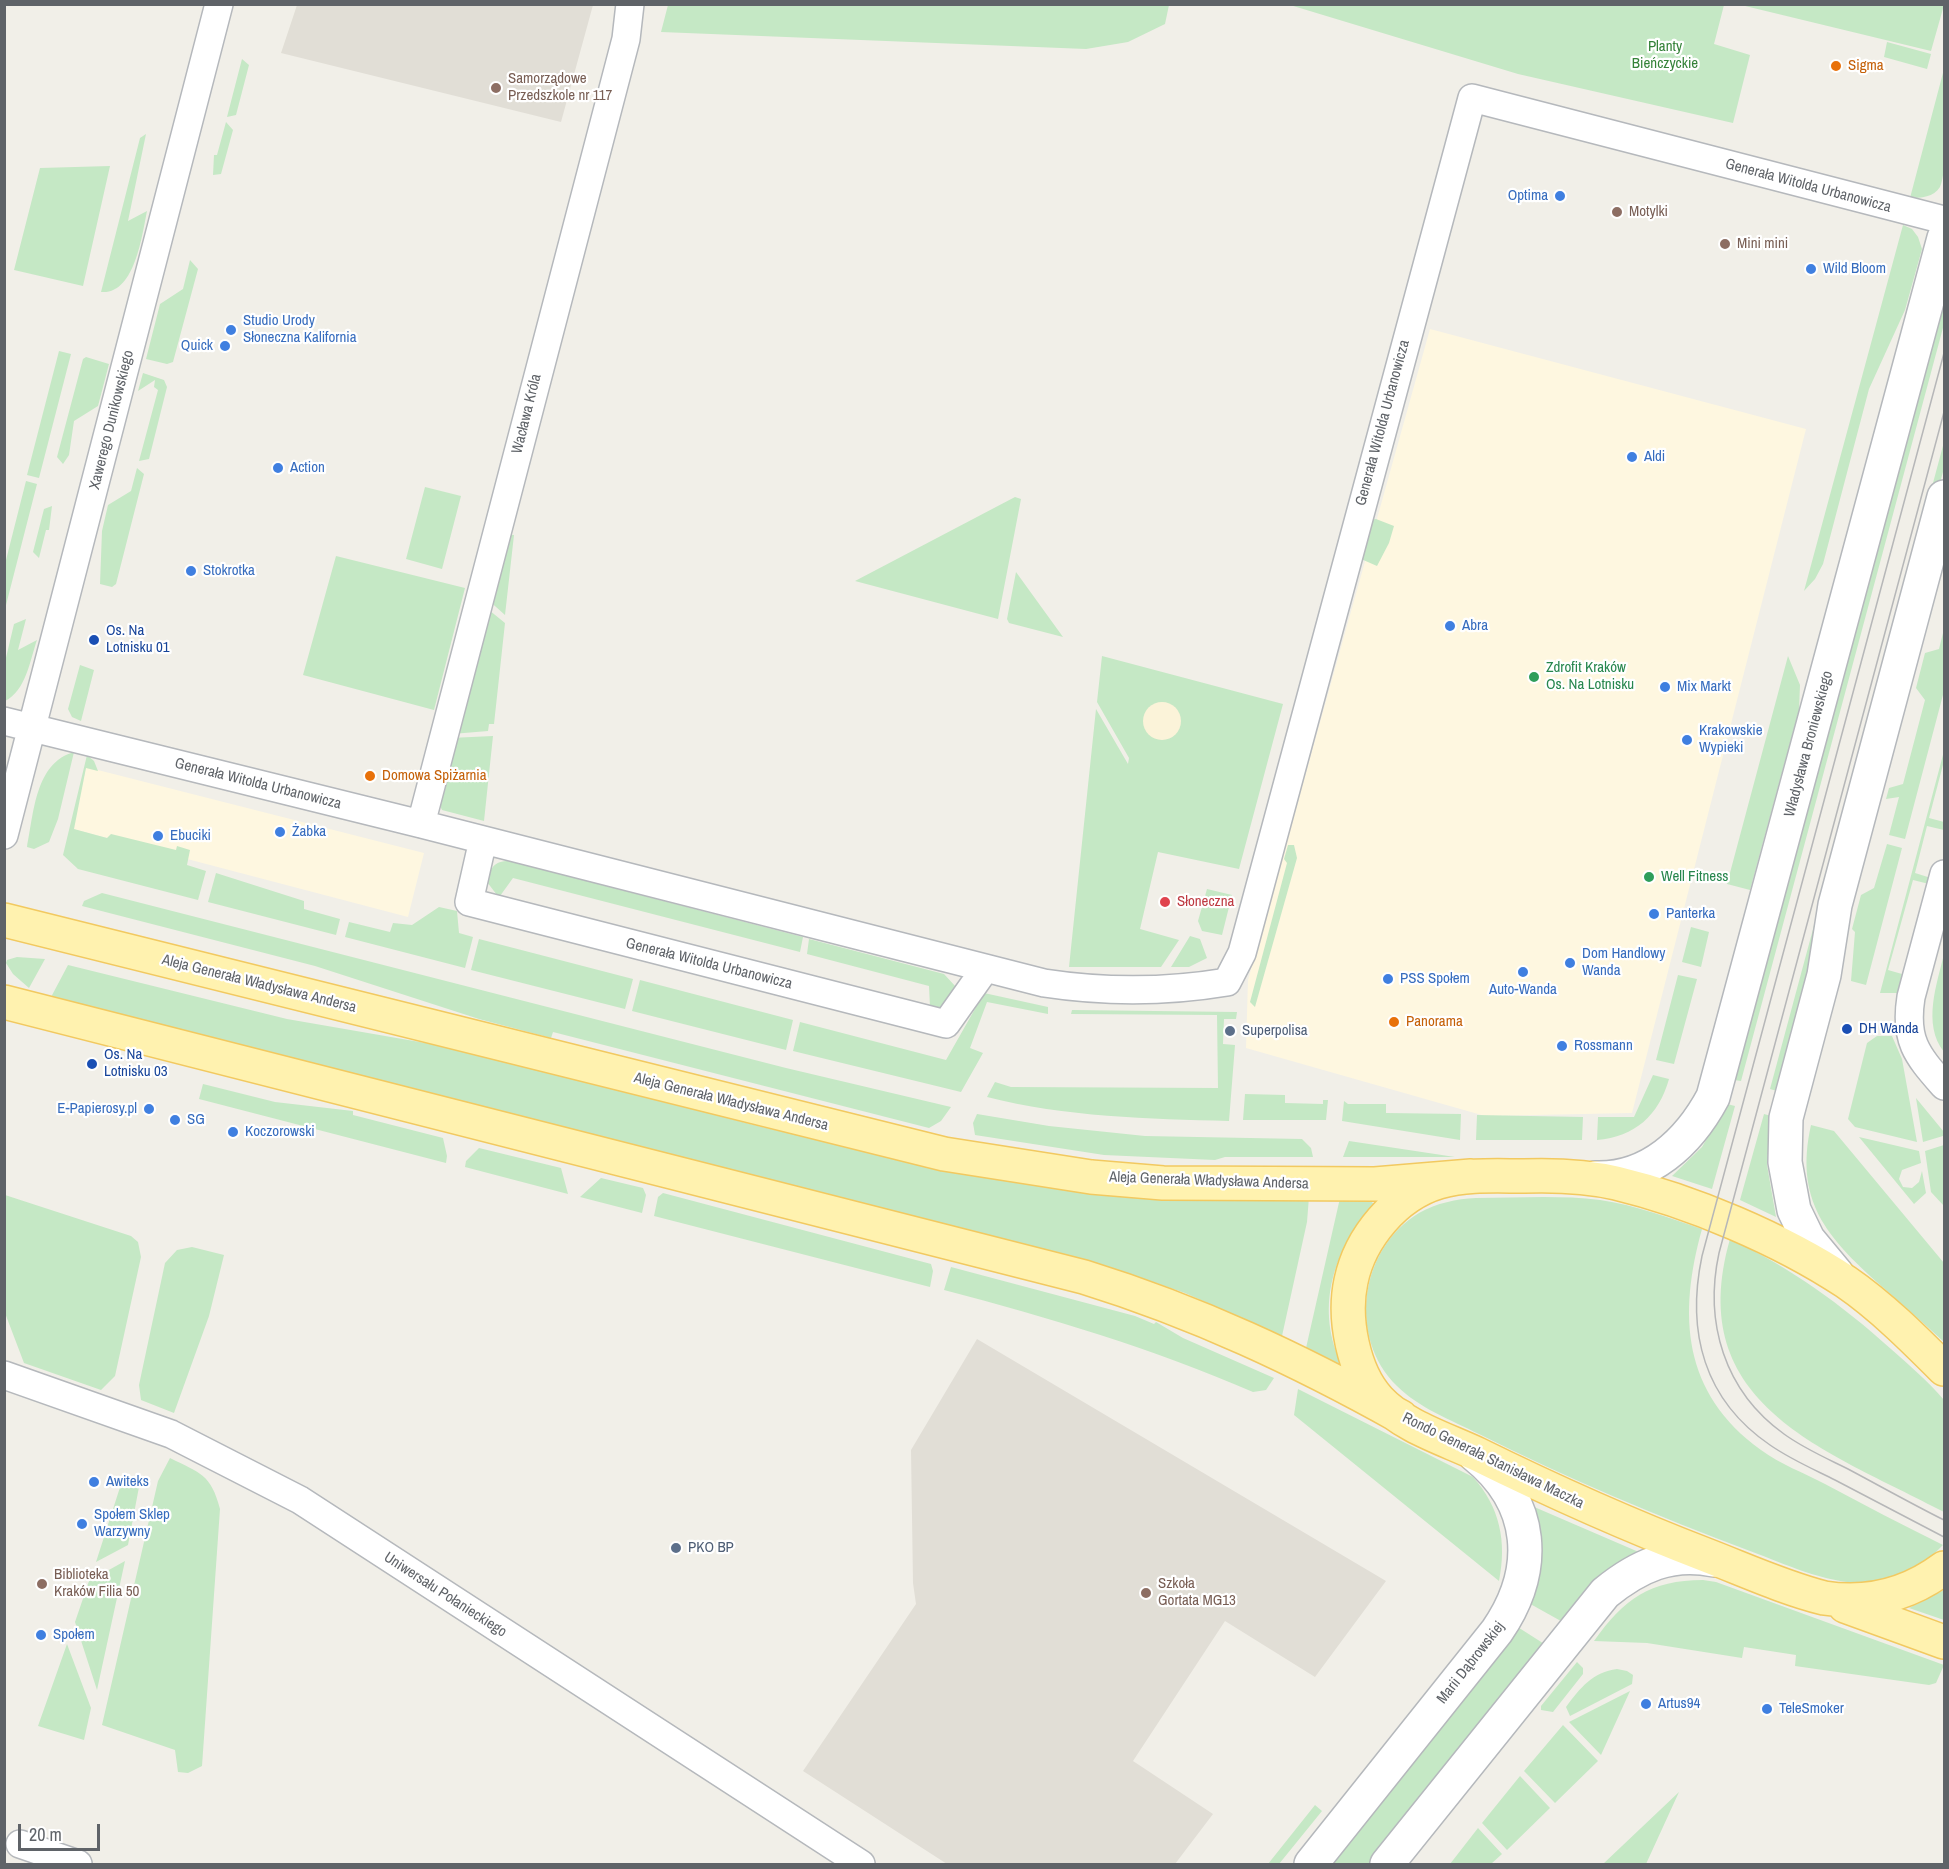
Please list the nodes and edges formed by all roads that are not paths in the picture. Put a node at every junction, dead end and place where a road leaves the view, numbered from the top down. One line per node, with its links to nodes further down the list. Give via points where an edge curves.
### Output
1 (219, 4): 7 (street, Xawerego Dunikowskiego)
2 (630, 4): 8 (street, Wacława Króla, via 626,39)
3 (1944, 220): 13 (street, Generała Witolda Urbanowicza, via 1472,98 1245,942 1227,982 1192,988 1078,987)
4 (1944, 238): 17 (street, Władysława Broniewskiego, via 1713,1097 1687,1135 1653,1164 1629,1176)
5 (1944, 497): 18 (street, via 1835,905 1824,975 1786,1118 1787,1180 1800,1225 1816,1251)
6 (4, 721): 7 (street, Generała Witolda Urbanowicza)
7 (33, 729): 8 (street, Generała Witolda Urbanowicza); 9 (street, Xawerego Dunikowskiego)
8 (422, 824): 10 (street, Generała Witolda Urbanowicza)
9 (4, 835)
10 (483, 840): 13 (street, Generała Witolda Urbanowicza); 13 (street, Generała Witolda Urbanowicza, via 469,902 946,1024)
11 (1944, 874): 15 (street, via 1911,997 1909,1027 1916,1051)
12 (4, 920): 16 (main road, Aleja Generała Władysława Andersa, via 954,1156 1082,1176 1163,1183 1375,1184)
13 (985, 969)
14 (4, 1002): 21 (main road, via 1084,1278 1230,1329)
15 (1944, 1086)
16 (1471, 1176): 17 (main road, Rondo Generała Stanisława Maczka); 21 (main road, Rondo Generała Stanisława Maczka, via 1427,1186 1396,1207 1372,1233 1352,1274 1348,1315 1357,1358 1373,1393)
17 (1588, 1178): 18 (main road, Rondo Generała Stanisława Maczka, via 1633,1188 1714,1215 1766,1238)
18 (1847, 1283): 19 (main road, Rondo Generała Stanisława Maczka)
19 (1942, 1367)
20 (4, 1375): 29 (street, Uniwersału Połanieckiego, via 171,1434 300,1500)
21 (1401, 1417): 22 (main road, Rondo Generała Stanisława Maczka)
22 (1461, 1446): 23 (main road, Rondo Generała Stanisława Maczka, via 1594,1510); 30 (street, Marii Dąbrowskiej, via 1501,1479 1519,1509 1525,1555 1519,1590 1497,1632)
23 (1728, 1564): 25 (main road, Rondo Generała Stanisława Maczka); 31 (street, via 1672,1557 1647,1565 1605,1593)
24 (1944, 1569): 25 (main road, Rondo Generała Stanisława Maczka, via 1910,1589 1880,1598 1851,1601)
25 (1809, 1594): 26 (main road)
26 (1944, 1642)
27 (20, 1844): 28 (street)
28 (78, 1864)
29 (861, 1864)
30 (1311, 1864)
31 (1388, 1864)

